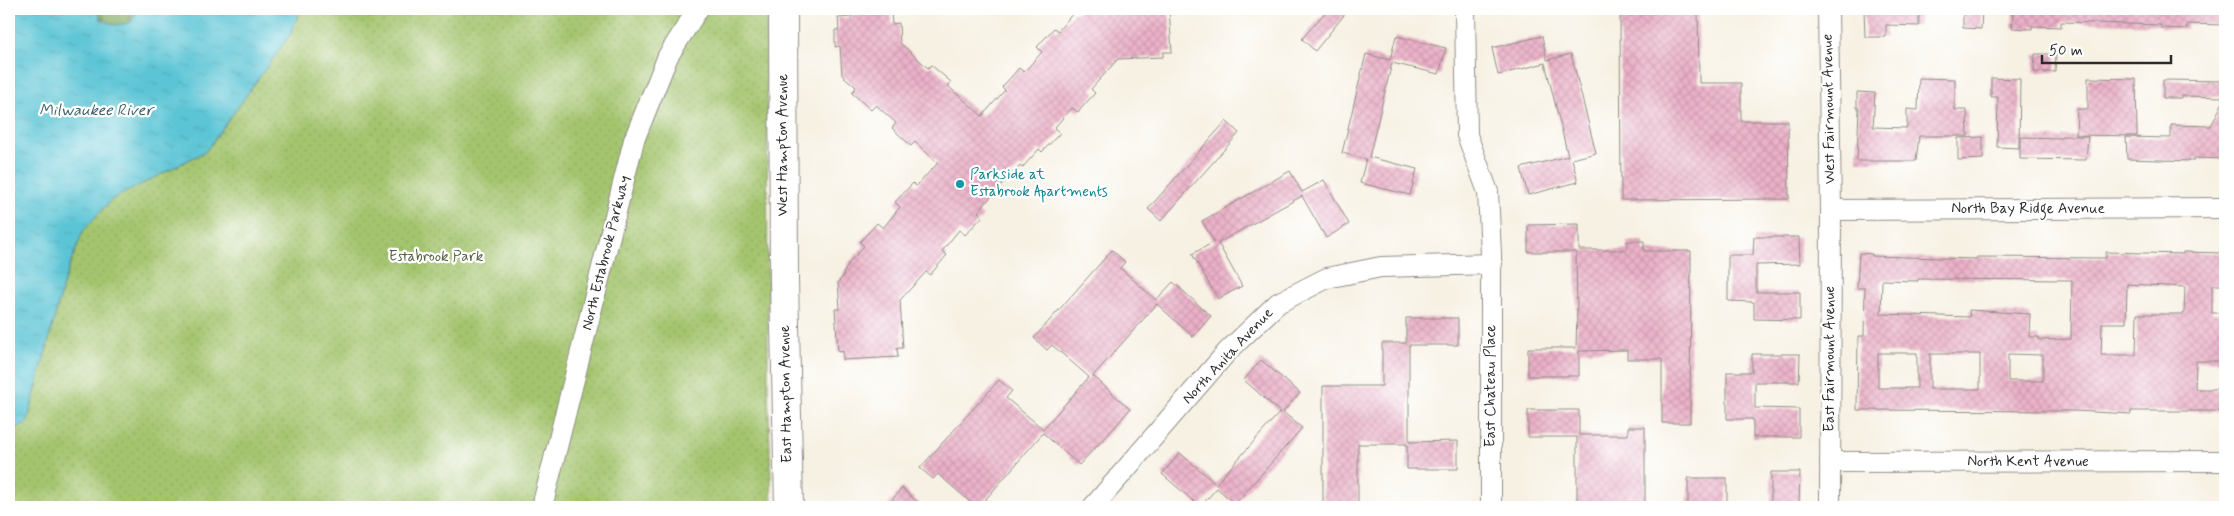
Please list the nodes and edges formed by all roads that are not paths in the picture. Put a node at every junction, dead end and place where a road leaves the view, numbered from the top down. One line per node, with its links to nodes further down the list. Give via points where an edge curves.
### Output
1 (698, 9): 11 (street, North Estabrook Parkway, via 668,56 634,140)
2 (1465, 9): 7 (street, East Chateau Place, via 1467,135 1488,192)
3 (1828, 9): 6 (street, West Fairmount Avenue)
4 (782, 13): 8 (main road, West Hampton Avenue)
5 (2225, 208): 6 (street, North Bay Ridge Avenue)
6 (1831, 210): 9 (street, East Fairmount Avenue)
7 (1492, 264): 13 (street, North Anita Avenue, via 1381,267 1327,278 1278,303 1227,352); 14 (street, East Chateau Place)
8 (784, 280): 12 (main road, East Hampton Avenue)
9 (1830, 462): 10 (street, North Kent Avenue); 15 (street, East Fairmount Avenue)
10 (2225, 462)
11 (542, 507)
12 (789, 507)
13 (1093, 507)
14 (1491, 507)
15 (1830, 507)

